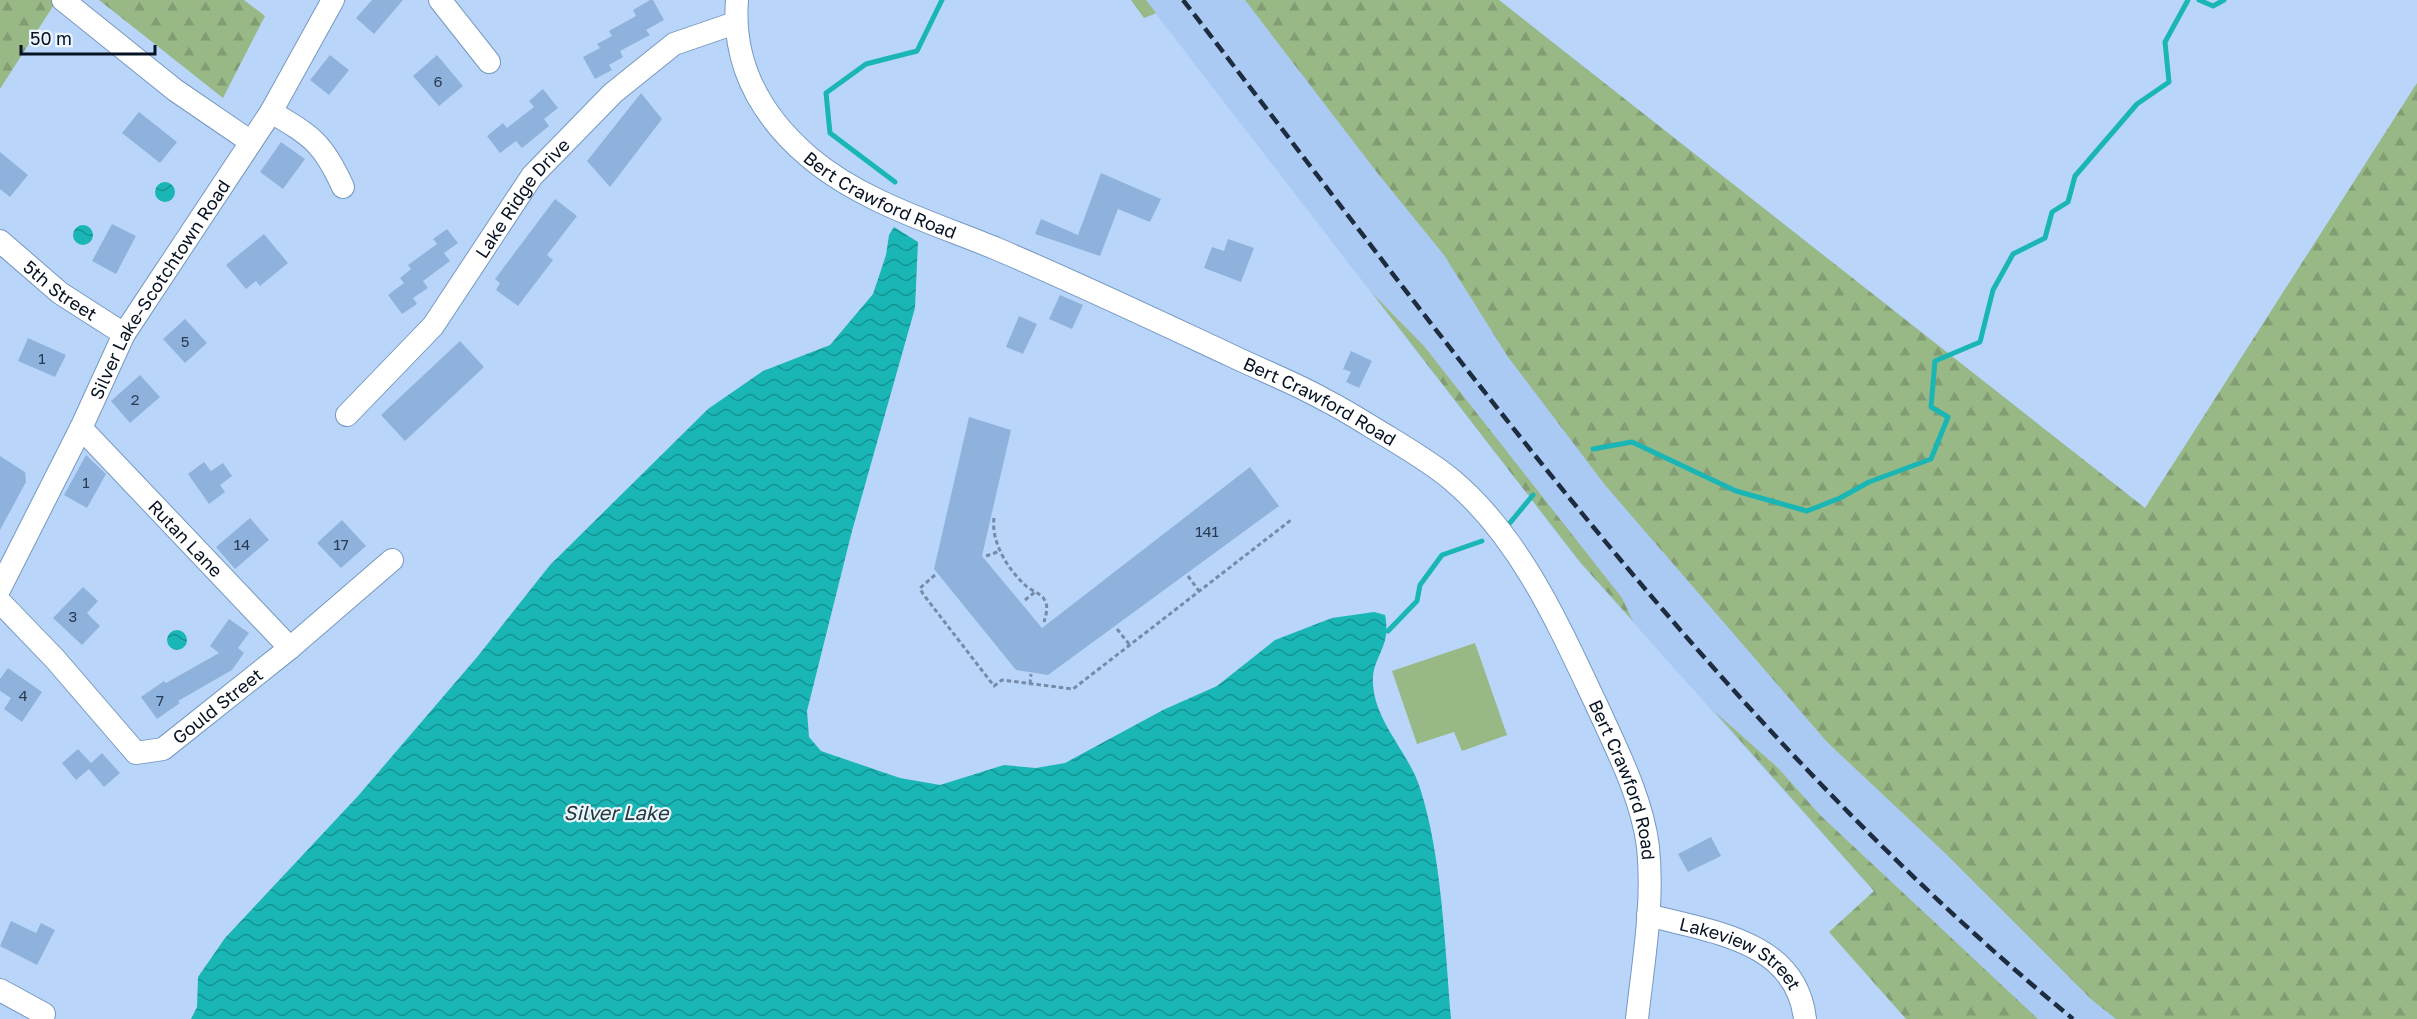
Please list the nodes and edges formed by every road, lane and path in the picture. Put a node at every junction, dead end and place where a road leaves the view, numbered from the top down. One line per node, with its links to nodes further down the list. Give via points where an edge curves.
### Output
1 (63, 0): 8 (street, via 184,97)
2 (333, 0): 7 (street, Silver Lake-Scotchtown Road)
3 (440, 0): 6 (street)
4 (738, 0): 5 (street, Bert Crawford Road)
5 (735, 23): 12 (street, Lake Ridge Drive, via 674,44 613,93 532,176 433,326); 33 (street, Bert Crawford Road, via 745,70 762,105 788,137 835,177 1324,399 1453,480 1493,521 1532,577 1619,753 1641,813 1648,848)
6 (489, 62)
7 (271, 112): 8 (street, Silver Lake-Scotchtown Road); 9 (street, via 323,148)
8 (251, 142): 11 (street, Silver Lake-Scotchtown Road)
9 (343, 187)
10 (0, 241): 11 (street, 5th Street, via 60,293)
11 (124, 334): 13 (street, Silver Lake-Scotchtown Road)
12 (347, 415)
13 (81, 428): 16 (street, Silver Lake-Scotchtown Road); 30 (street, Rutan Lane)
14 (994, 518): 17 (path, via 992,532)
15 (1291, 520): 23 (path)
16 (8, 549): 22 (street, Silver Lake-Scotchtown Road)
17 (1000, 551): 18 (path); 24 (path, via 1009,568)
18 (986, 556)
19 (392, 560): 30 (street, Gould Street)
20 (935, 575): 32 (path, via 920,588 923,594 994,686 1002,680)
21 (1188, 576): 23 (path)
22 (0, 588)
23 (1199, 591): 29 (path)
24 (1035, 592): 25 (path); 27 (path, via 1047,607)
25 (1024, 600)
26 (0, 602): 30 (street, Gould Street, via 136,753 163,749)
27 (1044, 622)
28 (1117, 629): 29 (path)
29 (1130, 645): 32 (path, via 1073,689)
30 (290, 648)
31 (1032, 674): 32 (path)
32 (1030, 684)
33 (1648, 915): 36 (street, Bert Crawford Road); 37 (street, Lakeview Street, via 1739,940 1761,950 1779,963 1794,982)
34 (0, 990): 35 (street)
35 (44, 1014)
36 (1637, 1019)
37 (1805, 1019)

